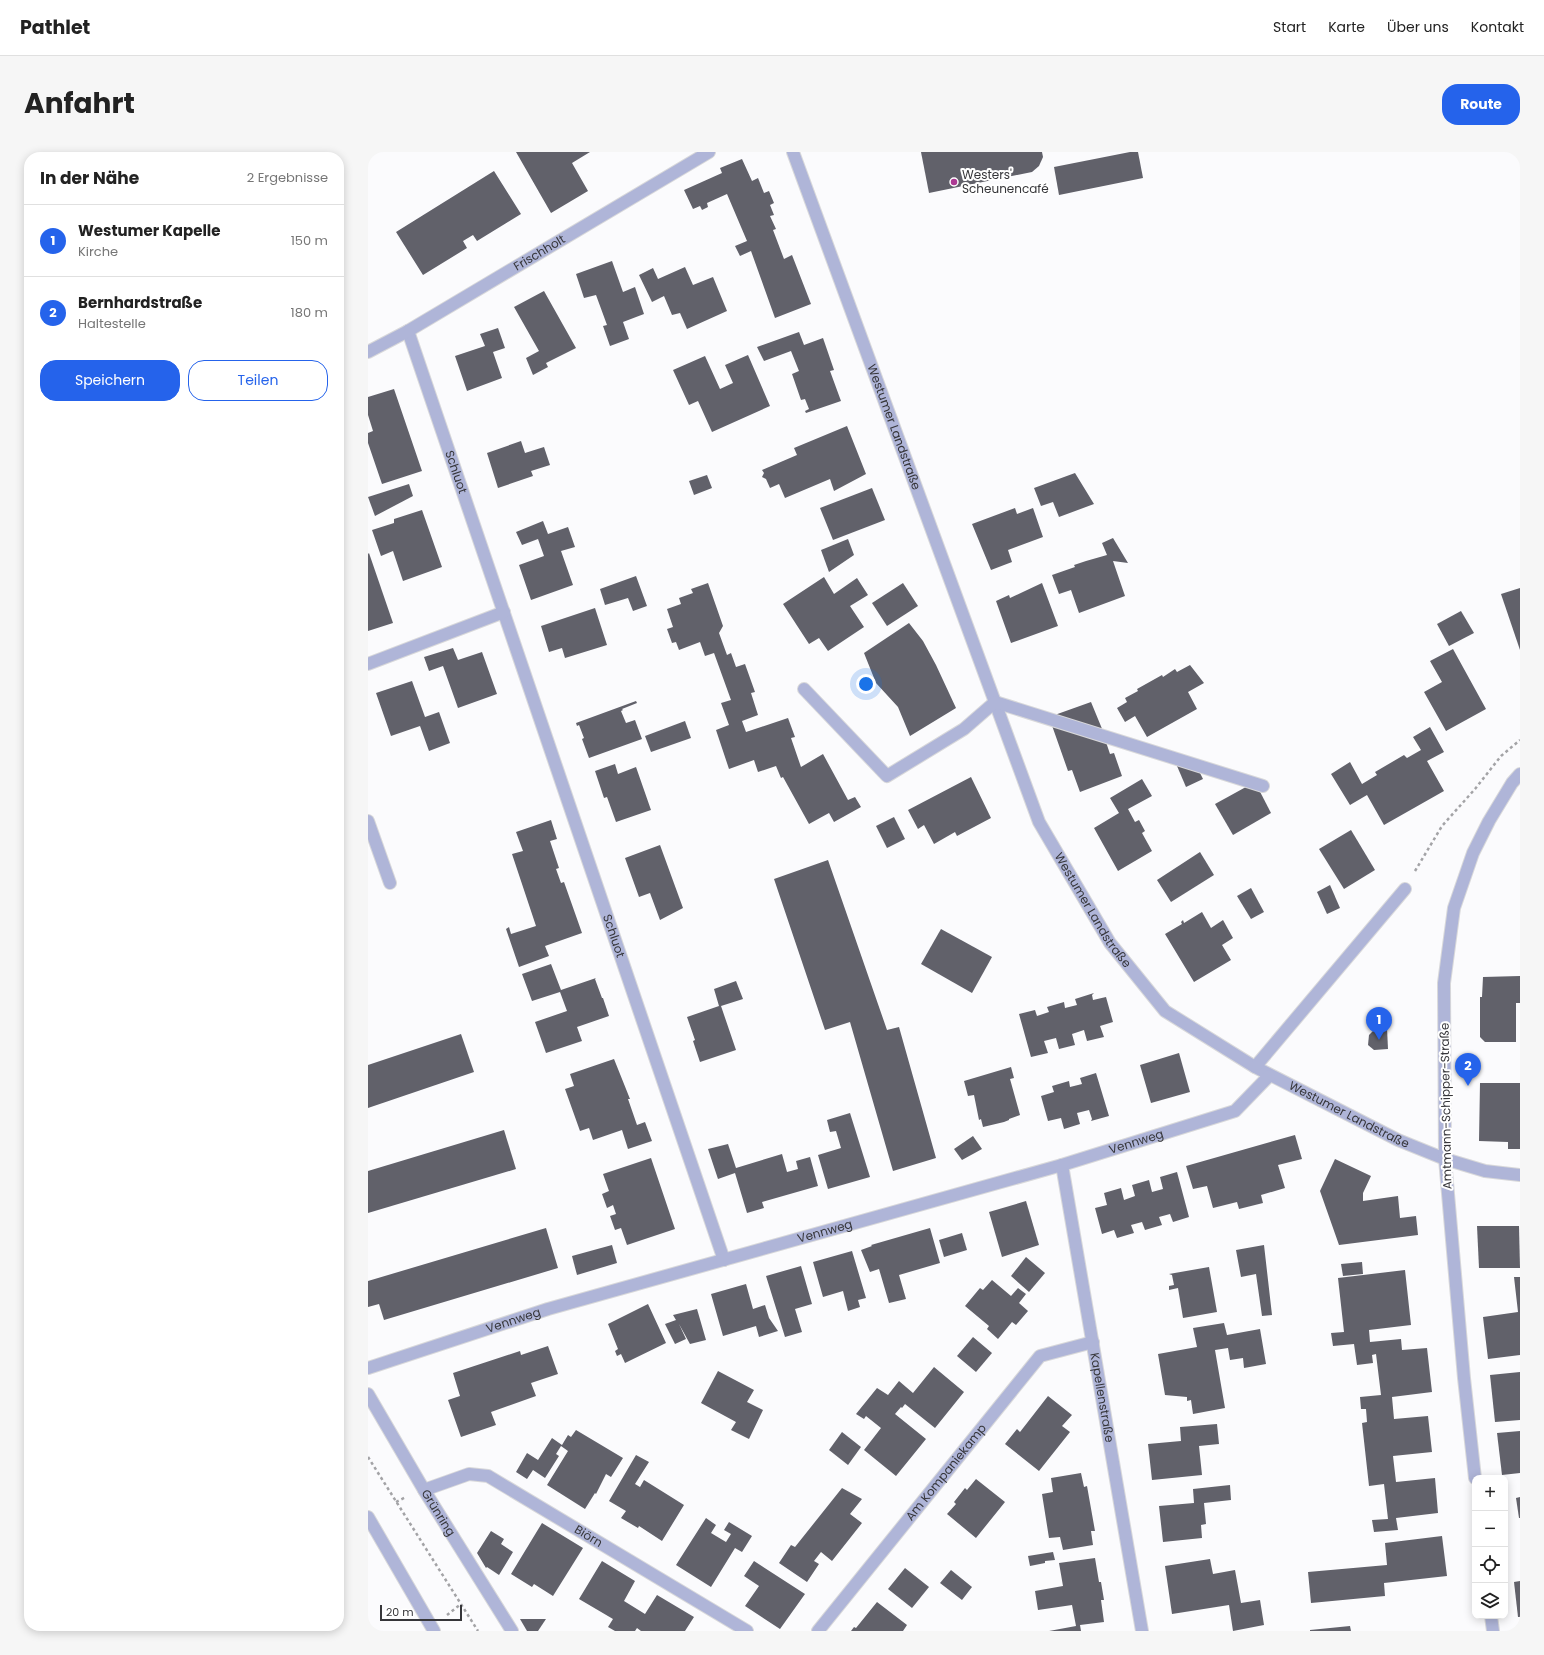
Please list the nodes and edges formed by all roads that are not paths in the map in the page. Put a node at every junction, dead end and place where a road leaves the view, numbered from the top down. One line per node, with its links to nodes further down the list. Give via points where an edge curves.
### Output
1 (709, 152): 3 (street, Frischholt)
2 (793, 152): 8 (street, Westumer Landstraße)
3 (408, 331): 4 (street, Frischholt); 5 (street, Schluot)
4 (368, 352)
5 (504, 612): 6 (street); 19 (street, Schluot)
6 (368, 664)
7 (804, 689): 8 (street, via 887,776 964,729)
8 (995, 702): 10 (street); 14 (street, Westumer Landstraße, via 1039,822 1110,943 1165,1011)
9 (1520, 774): 16 (street, Amtmann-Schipper-Straße, via 1512,783 1477,846 1454,908 1444,983)
10 (1263, 786)
11 (368, 821): 12 (street)
12 (390, 883)
13 (1405, 889): 14 (street)
14 (1255, 1068): 15 (street, Westumer Landstraße)
15 (1269, 1076): 16 (street, Westumer Landstraße, via 1398,1140); 17 (street, Vennweg, via 1236,1111)
16 (1445, 1159): 18 (street, Westumer Landstraße, via 1485,1171); 23 (street, Amtmann-Schipper-Straße)
17 (1062, 1165): 19 (street, Vennweg); 20 (street, Kapellenstraße)
18 (1520, 1175)
19 (724, 1260): 21 (street, Vennweg, via 548,1309)
20 (1093, 1342): 30 (street, Am Kompaniekamp, via 1040,1356); 31 (street, Kapellenstraße)
21 (368, 1368)
22 (368, 1394): 24 (street, Grünring)
23 (1475, 1475)
24 (424, 1490): 28 (street, Grünring); 29 (street, Biörn, via 469,1474 488,1476)
25 (368, 1517): 27 (street)
26 (1491, 1619): 32 (street)
27 (434, 1631)
28 (512, 1631)
29 (747, 1631)
30 (818, 1631)
31 (1142, 1631)
32 (1493, 1631)

